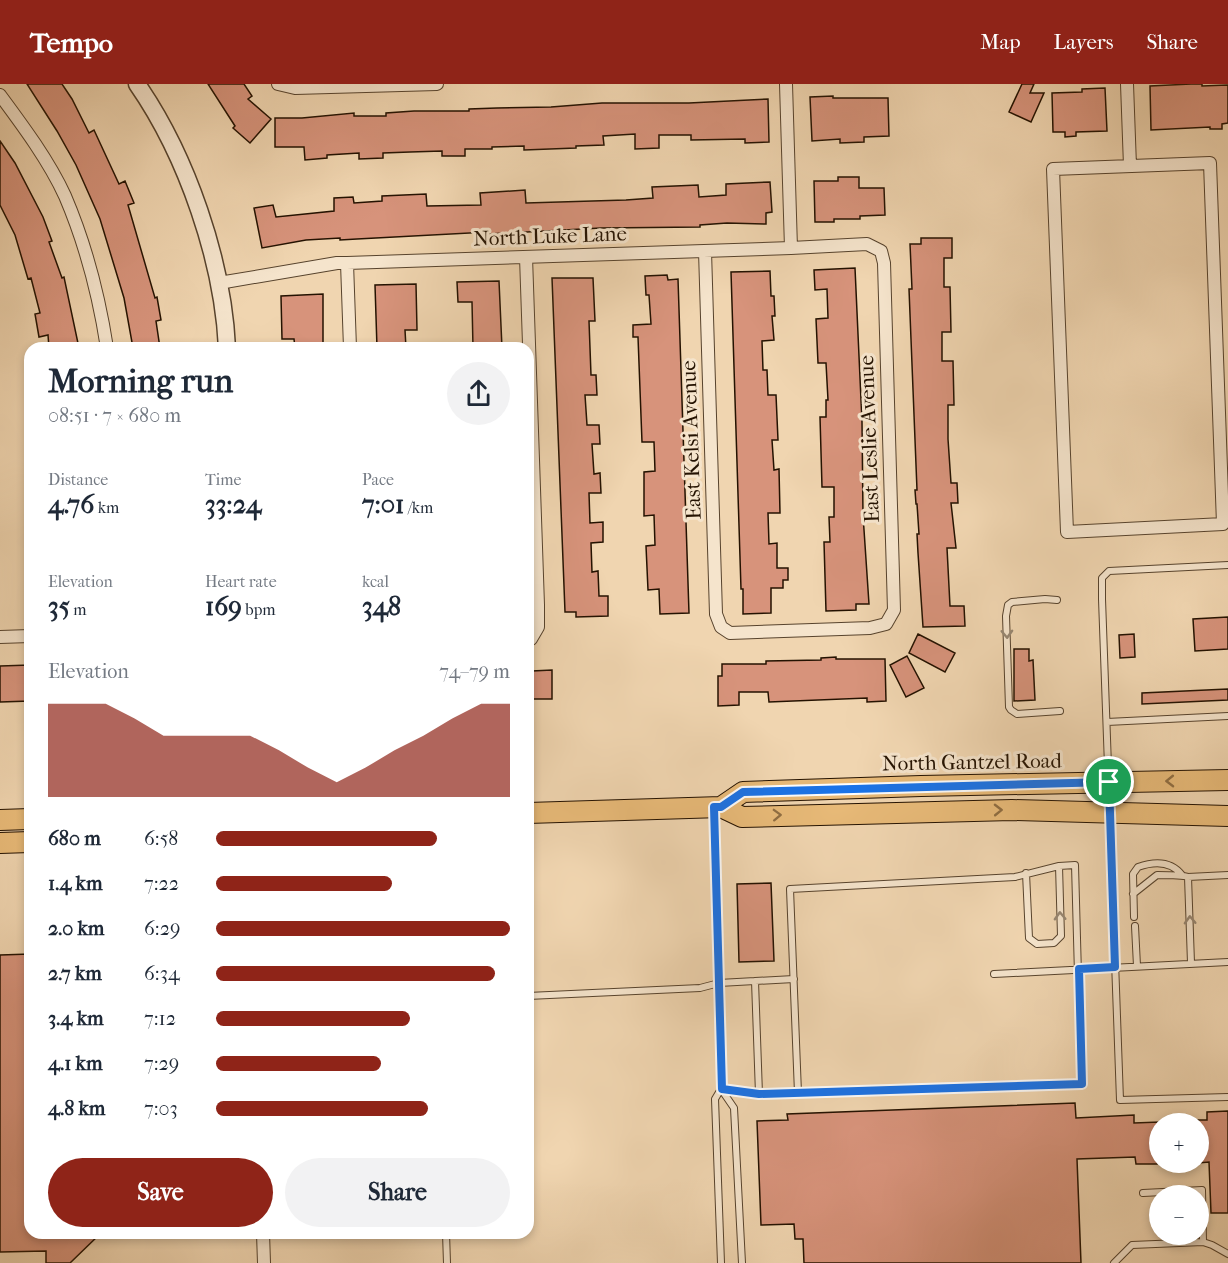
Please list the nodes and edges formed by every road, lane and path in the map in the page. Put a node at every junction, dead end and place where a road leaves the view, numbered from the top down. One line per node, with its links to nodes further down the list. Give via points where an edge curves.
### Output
1 (137, 84): 13 (street, via 177,156 202,218)
2 (279, 84): 3 (street)
3 (437, 84)
4 (786, 84): 8 (street)
5 (1127, 84): 7 (street)
6 (0, 95): 14 (street, via 27,130 64,195 90,264)
7 (1130, 166): 18 (street, via 1210,163); 18 (street, via 1053,169 1067,532 1223,524)
8 (791, 248): 9 (street, North Luke Lane); 10 (street, North Luke Lane, via 867,243)
9 (705, 251): 11 (street, North Luke Lane); 22 (street, East Kelsi Avenue, via 716,614 721,627 730,633 870,628)
10 (882, 251): 22 (street, East Leslie Avenue, via 894,610)
11 (526, 257): 12 (street, North Luke Lane); 17 (street)
12 (347, 263): 13 (street, North Luke Lane); 16 (street)
13 (219, 283): 15 (street)
14 (106, 342)
15 (225, 342)
16 (350, 342)
17 (529, 342)
18 (1223, 372)
19 (534, 504): 23 (street, via 538,627)
20 (1228, 565): 28 (lane, via 1119,569 1102,578)
21 (1057, 600): 26 (lane, one-way to 26, via 1012,602 1006,616 1011,710 1017,714)
22 (886, 624)
23 (534, 634)
24 (24, 636): 25 (street)
25 (0, 637)
26 (1060, 711)
27 (1228, 716): 28 (lane)
28 (1107, 722): 30 (lane)
29 (1228, 780): 30 (main road, North Gantzel Road, one-way to 30)
30 (1109, 782): 31 (main road, North Gantzel Road, via 743,792); 33 (lane)
31 (717, 807): 32 (main road, North Gantzel Road); 33 (main road, North Gantzel Road, one-way to 33, via 742,817 1012,810); 54 (lane)
32 (534, 813)
33 (1109, 814): 34 (main road, North Gantzel Road); 49 (lane)
34 (1228, 816)
35 (24, 819): 36 (main road)
36 (0, 820)
37 (24, 842): 38 (main road)
38 (0, 843)
39 (1059, 866): 40 (lane); 40 (lane, one-way to 39, via 1029,938 1037,944 1054,944 1061,936); 50 (lane, via 1075,865)
40 (1026, 873): 52 (lane, via 790,889)
41 (1228, 875): 42 (lane)
42 (1185, 876): 43 (lane, via 1157,875); 43 (lane, via 1177,868 1160,862 1138,867 1133,874); 47 (lane, one-way to 42)
43 (1133, 894): 44 (lane)
44 (1134, 917)
45 (1135, 926): 48 (lane)
46 (1228, 962): 47 (lane)
47 (1191, 963): 48 (lane)
48 (1137, 966): 49 (lane)
49 (1115, 967): 50 (lane); 59 (lane, via 1120,1100)
50 (1079, 969): 51 (lane); 57 (lane, via 1082,1084)
51 (994, 974)
52 (794, 979): 53 (lane); 57 (lane)
53 (755, 981): 54 (lane); 58 (lane)
54 (719, 983): 55 (lane, via 700,988); 56 (lane)
55 (534, 996)
56 (722, 1089): 58 (lane); 69 (lane, via 715,1099); 70 (lane, via 734,1108)
57 (798, 1093): 58 (lane)
58 (759, 1094)
59 (1228, 1097)
60 (1143, 1193): 61 (lane)
61 (1149, 1193)
62 (263, 1239): 67 (street)
63 (446, 1239): 68 (lane)
64 (1149, 1244): 71 (lane, via 1132,1245)
65 (1209, 1244): 66 (lane)
66 (1228, 1254)
67 (264, 1263)
68 (447, 1263)
69 (721, 1263)
70 (741, 1263)
71 (1114, 1263)

